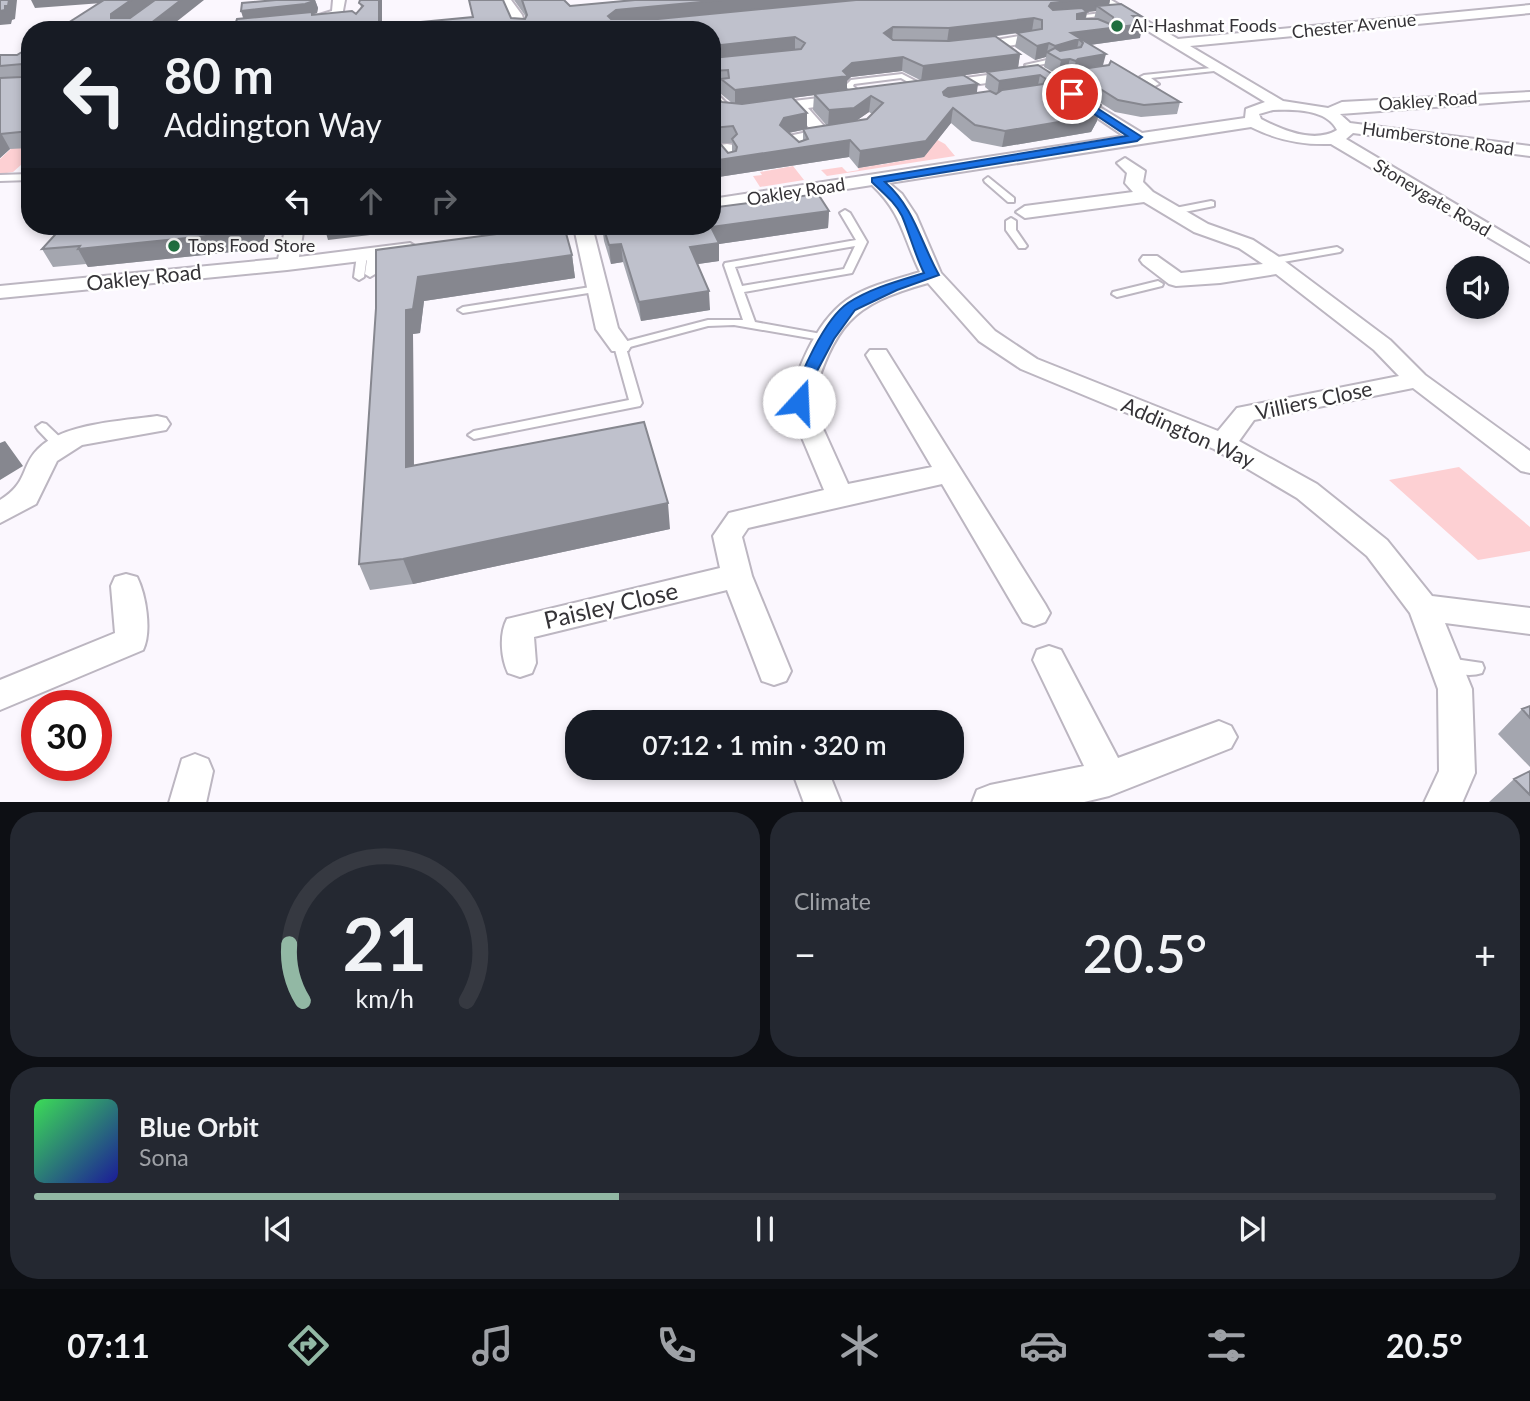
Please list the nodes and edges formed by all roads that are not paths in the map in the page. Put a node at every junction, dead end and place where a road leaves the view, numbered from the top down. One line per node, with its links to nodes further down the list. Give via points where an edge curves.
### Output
1 (339, 0): 8 (street, via 338,13)
2 (505, 0): 11 (street)
3 (1103, 0): 5 (street)
4 (1530, 9): 14 (street, Chester Avenue)
5 (1125, 13): 6 (lane); 14 (street)
6 (1080, 16): 7 (lane); 12 (lane)
7 (1061, 18)
8 (324, 19): 9 (street); 10 (lane)
9 (313, 21)
10 (344, 21)
11 (518, 21)
12 (1089, 22)
13 (1032, 38): 16 (street, via 991,44)
14 (1178, 43): 15 (street)
15 (1221, 69): 19 (lane, via 1144,77); 25 (street)
16 (1041, 70): 17 (lane); 18 (street); 32 (street)
17 (1067, 78)
18 (966, 83): 20 (street); 21 (street)
19 (1155, 84)
20 (925, 88): 22 (street); 22 (lane, via 896,73 851,82 849,86)
21 (983, 95)
22 (860, 96): 26 (street)
23 (1530, 96): 27 (street, Oakley Road, via 1342,107)
24 (721, 103): 26 (street, via 723,110 735,113)
25 (1278, 104): 27 (street, Oakley Road); 28 (street, via 1251,112)
26 (797, 105): 31 (street)
27 (1328, 114): 30 (street, Oakley Road)
28 (1254, 122): 30 (street, via 1290,138); 32 (street, Oakley Road)
29 (844, 132): 31 (street)
30 (1340, 133): 34 (street, Humberstone Road); 53 (street, Stoneygate Road)
31 (823, 134): 33 (street)
32 (1137, 137): 38 (street, Oakley Road)
33 (793, 143)
34 (1530, 151)
35 (1125, 163): 40 (street, Villiers Close, via 1136,172 1134,183)
36 (21, 177): 37 (lane)
37 (0, 178)
38 (876, 180): 41 (street, Oakley Road); 58 (street, Addington Way, via 907,215)
39 (988, 180): 43 (lane)
40 (1147, 196): 43 (street); 44 (street, Villiers Close)
41 (721, 204)
42 (1211, 204): 44 (lane)
43 (1016, 211): 50 (lane, via 1010,230)
44 (1170, 212): 56 (street, Villiers Close, via 1246,244)
45 (845, 213): 48 (lane)
46 (293, 235): 55 (street)
47 (583, 235): 61 (street)
48 (862, 242): 62 (lane, via 848,271); 62 (lane, via 730,265)
49 (427, 246): 52 (street, Oakley Road)
50 (1022, 246)
51 (1337, 250): 56 (lane)
52 (368, 254): 55 (street, Oakley Road); 57 (lane); 59 (lane)
53 (1530, 256)
54 (1150, 260): 60 (street)
55 (287, 264): 63 (street, Oakley Road)
56 (1276, 264): 60 (street, via 1220,277); 70 (street, Villiers Close, via 1382,345)
57 (370, 274)
58 (932, 275): 67 (street, via 850,307); 74 (street, Addington Way, via 987,336 1029,365)
59 (359, 277)
60 (1167, 282): 64 (lane)
61 (597, 289): 65 (lane); 68 (street, via 607,329)
62 (738, 290): 66 (lane)
63 (0, 292)
64 (1117, 294)
65 (463, 310)
66 (750, 325): 67 (lane); 68 (lane, via 708,323)
67 (827, 338): 78 (street, via 799,402)
68 (620, 346): 73 (lane, via 636,403)
69 (878, 355): 77 (street)
70 (1418, 380): 74 (street, Villiers Close, via 1247,414); 76 (street, Villiers Close)
71 (157, 424): 75 (street, via 75,438)
72 (42, 427): 75 (lane)
73 (474, 435)
74 (1223, 443): 82 (street, Addington Way, via 1307,491 1377,548)
75 (61, 446): 79 (street, via 47,455 26,497)
76 (1530, 464)
77 (949, 472): 78 (street); 83 (street)
78 (840, 496): 80 (street, via 739,520 727,536)
79 (0, 513)
80 (737, 576): 86 (street, Paisley Close, via 518,628); 89 (street)
81 (126, 586): 90 (street, via 132,640)
82 (1423, 607): 84 (street); 87 (street, Addington Way)
83 (1034, 613)
84 (1530, 621)
85 (1049, 660): 92 (street)
86 (520, 663)
87 (1446, 664): 88 (lane); 96 (street, Addington Way, via 1455,689 1457,772)
88 (1476, 668)
89 (774, 671)
90 (0, 695)
91 (1219, 737): 92 (street)
92 (1109, 779): 95 (street)
93 (814, 780): 94 (street)
94 (823, 802)
95 (995, 802)
96 (1442, 802)

